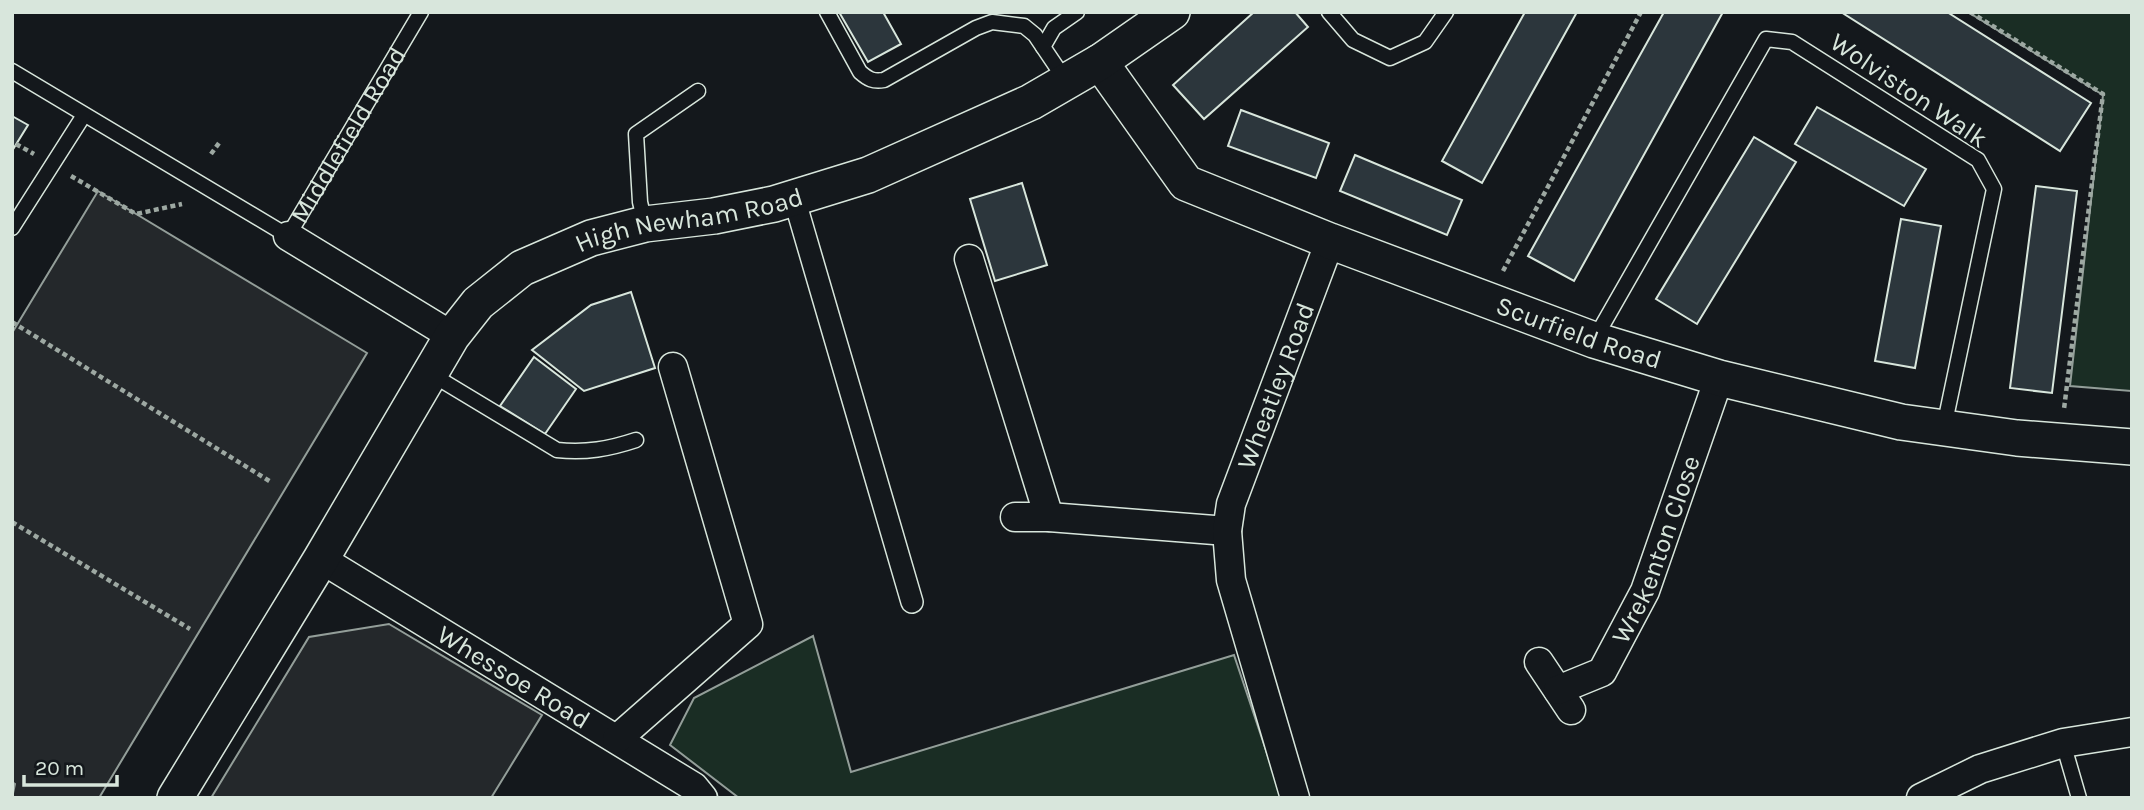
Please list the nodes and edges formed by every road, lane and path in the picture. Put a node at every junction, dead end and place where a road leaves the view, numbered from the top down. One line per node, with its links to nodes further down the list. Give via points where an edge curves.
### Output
1 (421, 12): 23 (lane, Middlefield Road)
2 (827, 12): 9 (lane, via 860,72 877,82 992,22 1024,26)
3 (1077, 12): 9 (lane, via 1054,28)
4 (1172, 12): 10 (street, High Newham Road)
5 (1329, 12): 6 (lane, via 1353,40 1390,58 1425,43)
6 (1446, 12)
7 (1641, 12): 26 (path)
8 (1970, 12): 35 (path, via 2103,94)
9 (1043, 47): 12 (lane)
10 (1100, 62): 12 (street, High Newham Road); 24 (street, Scurfield Road, via 1186,183)
11 (12, 71): 14 (lane)
12 (1067, 82): 19 (street, High Newham Road, via 869,175)
13 (698, 91): 21 (lane, via 636,134)
14 (84, 115): 18 (lane); 23 (lane)
15 (219, 143): 17 (path)
16 (16, 144): 18 (path)
17 (211, 154)
18 (52, 165): 20 (path, via 136,214); 22 (lane)
19 (794, 198): 21 (street, High Newham Road, via 715,216); 43 (street)
20 (182, 204)
21 (645, 224): 28 (street, High Newham Road, via 590,238 522,268 478,303)
22 (12, 228)
23 (288, 236): 28 (street, Middlefield Road)
24 (1330, 241): 26 (street, Scurfield Road); 41 (street, Wheatley Road, via 1231,504)
25 (969, 259): 39 (street, via 996,312)
26 (1488, 300): 29 (street, Scurfield Road)
27 (12, 322): 37 (path)
28 (452, 335): 31 (street, High Newham Road)
29 (1594, 340): 32 (street, Scurfield Road); 33 (lane, Wolviston Walk, via 1766,39 1792,42 1979,160 1994,189)
30 (673, 367): 47 (street, via 747,624)
31 (430, 373): 34 (lane, via 557,450 608,450); 42 (street, High Newham Road)
32 (1719, 379): 33 (street, Scurfield Road, via 1901,422); 45 (street, Wrekenton Close, via 1644,592 1602,671 1565,700)
33 (1944, 427): 35 (street, Scurfield Road)
34 (636, 440)
35 (2060, 441): 36 (street, Scurfield Road)
36 (2132, 447)
37 (271, 482)
38 (1015, 517): 39 (street)
39 (1049, 517): 41 (street)
40 (12, 522): 44 (path)
41 (1227, 531): 51 (street, Wheatley Road, via 1231,579)
42 (321, 559): 47 (street, Whessoe Road); 49 (street, High Newham Road)
43 (912, 602)
44 (190, 629)
45 (1539, 662)
46 (2132, 732): 48 (street)
47 (617, 739): 50 (street, Whessoe Road, via 694,787)
48 (2063, 743): 52 (street, via 1980,769); 53 (lane)
49 (175, 798)
50 (703, 798)
51 (1296, 798)
52 (1921, 798)
53 (2079, 798)

